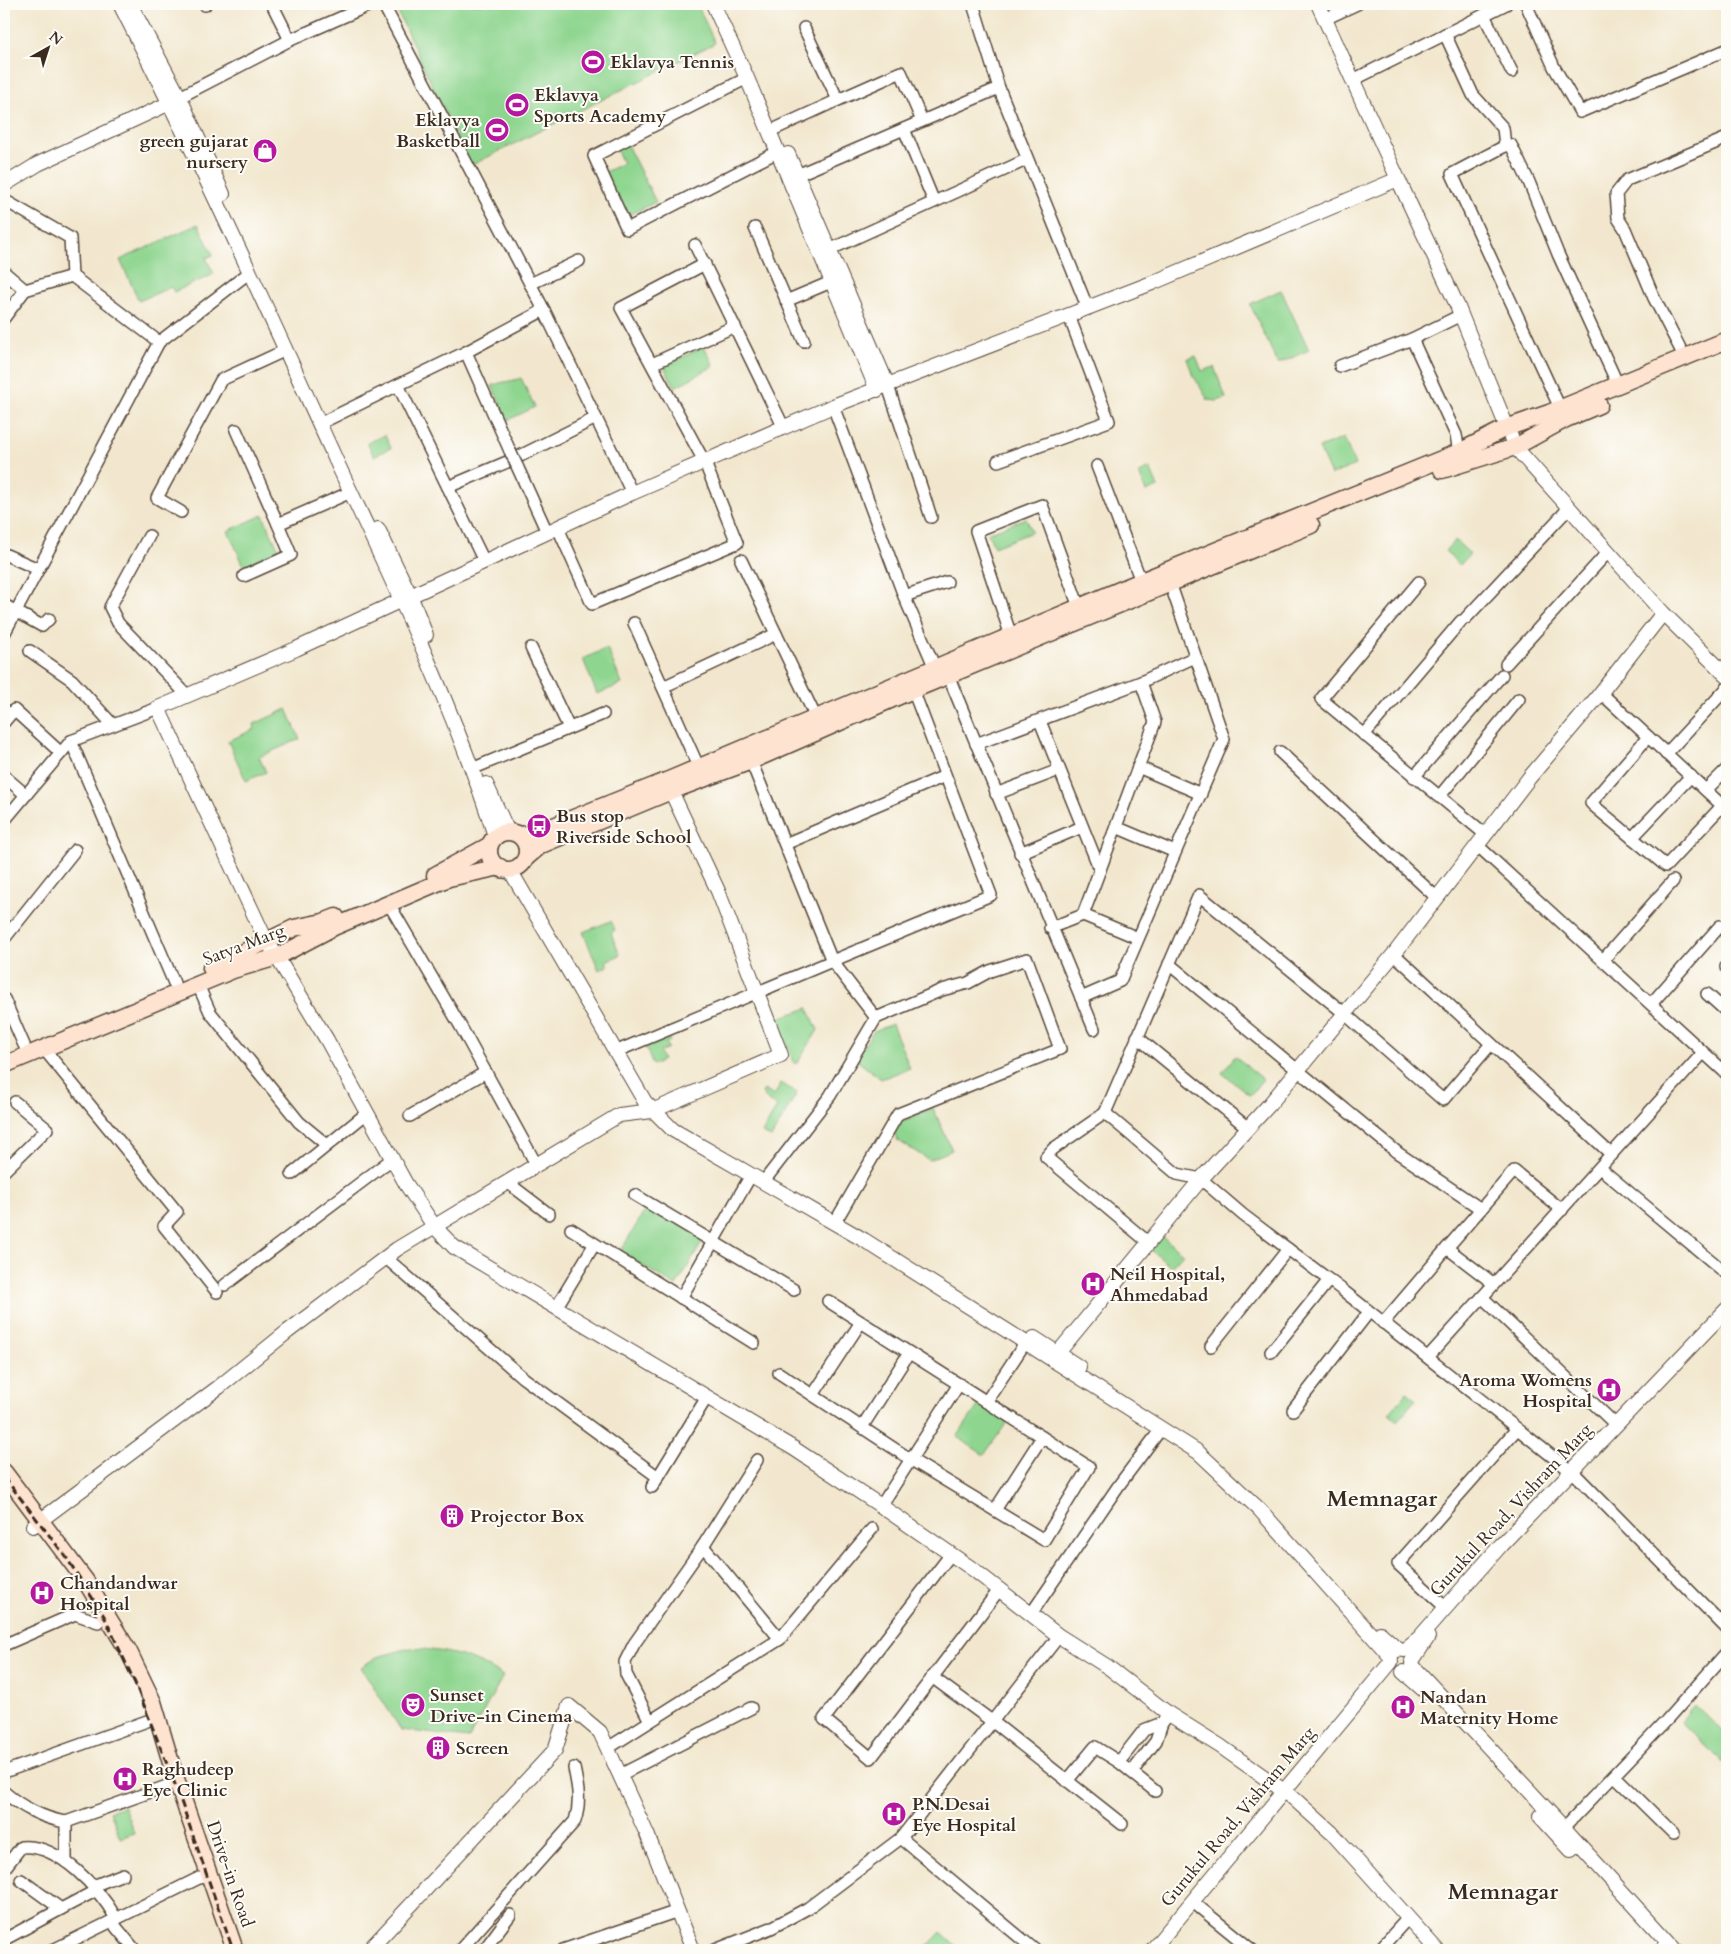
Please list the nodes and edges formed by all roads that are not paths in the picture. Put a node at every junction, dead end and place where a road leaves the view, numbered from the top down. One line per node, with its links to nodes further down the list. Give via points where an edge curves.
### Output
1 (120, 4): 23 (street)
2 (130, 4): 23 (street)
3 (272, 4): 17 (street)
4 (372, 4): 17 (street)
5 (383, 4): 46 (street)
6 (713, 4): 20 (street)
7 (724, 4): 26 (street)
8 (973, 4): 22 (street)
9 (1318, 4): 14 (street)
10 (1357, 4): 14 (street)
11 (1506, 4): 13 (street)
12 (1526, 4): 18 (street, via 1554,67 1580,112)
13 (1484, 15): 16 (street); 19 (street)
14 (1326, 20): 21 (street)
15 (804, 28): 24 (street)
16 (1445, 34): 21 (street); 29 (street, via 1473,95 1503,128)
17 (290, 40): 23 (street)
18 (1727, 52)
19 (1512, 72)
20 (746, 78): 30 (street); 30 (street, via 594,156 627,229)
21 (1353, 80): 33 (street)
22 (998, 88): 25 (street); 31 (street)
23 (175, 100): 34 (street, via 38,164); 43 (street); 71 (street)
24 (838, 100): 25 (street, via 901,72); 26 (street)
25 (922, 121): 27 (street)
26 (777, 128): 32 (street)
27 (904, 129): 32 (street); 36 (street)
28 (1727, 138): 62 (street, via 1627,180 1616,194 1618,218)
29 (1505, 146): 66 (street, via 1511,145 1529,182); 69 (street, via 1452,174)
30 (777, 152): 45 (street)
31 (1026, 160): 36 (street); 49 (street)
32 (797, 175): 39 (street)
33 (1398, 180): 49 (street); 51 (street)
34 (4, 185)
35 (4, 200): 44 (street, via 70,238)
36 (934, 202): 39 (street)
37 (755, 228): 48 (street)
38 (695, 245): 41 (street)
39 (829, 250): 67 (street)
40 (579, 261): 46 (street)
41 (705, 264): 54 (street); 63 (street, via 621,308)
42 (4, 272): 47 (street)
43 (250, 272): 57 (street); 59 (street)
44 (72, 276): 47 (street); 57 (street)
45 (831, 282): 48 (street); 67 (street)
46 (530, 284): 50 (street)
47 (25, 290): 53 (street)
48 (786, 301): 58 (street)
49 (1088, 309): 52 (street)
50 (544, 310): 61 (street); 70 (street)
51 (1461, 315): 55 (street); 73 (street)
52 (1069, 316): 67 (street); 77 (street, via 1109,421)
53 (4, 318)
54 (735, 326): 63 (street); 72 (street)
55 (1412, 339): 64 (street); 76 (street, via 1456,435)
56 (1727, 340): 62 (main road)
57 (159, 342): 93 (street)
58 (804, 342)
59 (286, 350): 81 (street); 84 (street, via 221,380 157,498)
60 (1727, 350): 75 (main road, via 1566,419)
61 (466, 352): 65 (street); 87 (street, bridge, via 517,466)
62 (1685, 358): 66 (main road)
63 (652, 364): 78 (street)
64 (1340, 366)
65 (398, 385): 71 (street); 80 (street)
66 (1618, 385): 69 (main road)
67 (882, 388): 68 (street); 85 (street)
68 (833, 406): 72 (street); 99 (street)
69 (1560, 408): 73 (main road)
70 (596, 418): 80 (street, via 514,459); 82 (street)
71 (328, 420): 100 (street)
72 (784, 428): 78 (street)
73 (1506, 428): 75 (street); 76 (main road)
74 (236, 430): 86 (street)
75 (1515, 447): 83 (street); 98 (main road, via 1440,471)
76 (1459, 452): 95 (main road)
77 (998, 461)
78 (705, 463): 82 (street); 87 (street, via 737,543 592,604)
79 (1097, 466): 95 (street)
80 (448, 487): 92 (street)
81 (351, 492): 86 (street); 100 (street)
82 (632, 493): 87 (street)
83 (1569, 508): 89 (street); 129 (street, via 1463,620)
84 (181, 512)
85 (931, 517)
86 (278, 524): 94 (street, via 291,555)
87 (552, 530): 92 (street)
88 (149, 536): 120 (street, via 110,607 118,623)
89 (1608, 552): 104 (street); 145 (street)
90 (4, 554): 93 (street)
91 (741, 560): 108 (street)
92 (484, 561): 100 (street)
93 (38, 570): 103 (street)
94 (244, 576)
95 (1141, 581): 102 (main road)
96 (947, 582): 99 (street)
97 (1418, 582): 129 (street, via 1321,698)
98 (1170, 583): 112 (street); 113 (main road)
99 (904, 596): 113 (street)
100 (405, 597): 120 (street, via 296,649); 137 (street); 156 (street, via 483,798)
101 (4, 605): 103 (street)
102 (1080, 607): 109 (main road); 109 (street, via 1042,505 976,531)
103 (16, 610): 105 (street, via 42,626); 107 (street)
104 (1663, 613): 114 (street); 119 (street)
105 (49, 620)
106 (634, 623): 116 (street)
107 (4, 634)
108 (776, 634): 116 (street); 124 (street)
109 (1011, 636): 113 (main road)
110 (531, 648): 128 (street)
111 (30, 651): 127 (street, via 72,680)
112 (1195, 657): 115 (street); 150 (street, via 1224,739)
113 (942, 672): 118 (main road); 124 (main road); 132 (street)
114 (1727, 676)
115 (1141, 682): 125 (street); 138 (street, via 1155,722)
116 (663, 687): 139 (street)
117 (1727, 688): 135 (street)
118 (913, 690): 136 (main road); 143 (street)
119 (1601, 693): 130 (street); 158 (street)
120 (187, 695): 122 (street)
121 (1519, 698): 151 (street)
122 (158, 708): 127 (street); 173 (street)
123 (603, 714): 128 (street)
124 (816, 718): 136 (main road)
125 (1040, 721): 132 (street); 141 (street)
126 (4, 722): 133 (street, via 14,710)
127 (112, 725): 131 (street)
128 (569, 728): 137 (street)
129 (1364, 735): 145 (street)
130 (1648, 737): 135 (street); 157 (street, via 1590,803)
131 (72, 741): 133 (street); 179 (street)
132 (976, 744): 149 (street)
133 (62, 752): 148 (street)
134 (1280, 752): 166 (street)
135 (1666, 754): 144 (street)
136 (745, 758): 139 (main road, Satya Marg); 147 (main road); 159 (street)
137 (479, 766): 156 (street)
138 (1138, 767): 150 (street); 154 (street)
139 (699, 768): 156 (main road, Satya Marg, via 536,833)
140 (1727, 769): 146 (street)
141 (1059, 770): 149 (street); 155 (street)
142 (4, 776): 148 (street)
143 (945, 776): 159 (street); 177 (street, via 991,896)
144 (1691, 776): 146 (street); 157 (street)
145 (1414, 777): 151 (street)
146 (1706, 790): 152 (street)
147 (671, 791): 163 (main road, via 541,845); 181 (street, via 718,892)
148 (26, 794): 153 (street)
149 (996, 794): 162 (street)
150 (1201, 794): 161 (street)
151 (1439, 798): 158 (street)
152 (1725, 808): 157 (street, via 1666,866)
153 (4, 821)
154 (1116, 826): 161 (street); 164 (street)
155 (1082, 827): 162 (street); 164 (street)
156 (503, 837): 163 (main road, via 527,845); 163 (main road, via 490,859); 173 (main road, Satya Marg, via 445,870 332,918 294,928)
157 (1632, 838)
158 (1481, 839): 166 (street); 176 (street)
159 (785, 844): 177 (street)
160 (74, 850): 172 (street)
161 (1175, 852): 171 (street)
162 (1020, 854): 170 (street)
163 (514, 865): 167 (main road, Satya Marg, via 449,878); 202 (street)
164 (1100, 870): 168 (street)
165 (1673, 881): 176 (street)
166 (1437, 898): 174 (street)
167 (390, 904): 175 (main road, Satya Marg, via 334,927); 199 (street)
168 (1083, 915): 170 (street); 171 (street)
169 (1720, 926): 185 (street)
170 (1050, 928): 183 (street)
171 (1138, 938): 183 (street, via 1120,982)
172 (4, 939)
173 (266, 940): 175 (street); 179 (main road, Satya Marg)
174 (1394, 954): 186 (street); 191 (street)
175 (277, 957): 180 (main road, Satya Marg); 203 (street)
176 (1603, 960): 185 (street)
177 (832, 961): 181 (street); 188 (street)
178 (1169, 964): 186 (street, via 1199,895); 190 (street); 198 (street)
179 (174, 983): 192 (main road, Satya Marg)
180 (198, 985): 193 (main road, Satya Marg); 207 (street, via 210,1012 299,1122)
181 (756, 992): 194 (street); 202 (street, via 781,1054)
182 (1707, 994): 187 (street)
183 (1080, 998): 189 (street)
184 (4, 999): 192 (street)
185 (1651, 1004): 195 (street)
186 (1344, 1012): 191 (street, via 1443,1100); 198 (street)
187 (1727, 1012)
188 (876, 1018): 215 (street, via 830,1096); 222 (street, via 1027,959 1060,1049 898,1114)
189 (1094, 1029)
190 (1138, 1037): 204 (street); 206 (street)
191 (1491, 1044): 208 (street)
192 (24, 1045): 196 (main road, Satya Marg)
193 (44, 1049): 197 (main road, Satya Marg); 209 (street, via 178,1212 164,1226 221,1288)
194 (622, 1049)
195 (1703, 1053): 200 (street); 208 (street)
196 (4, 1054)
197 (4, 1065)
198 (1298, 1070): 206 (street); 219 (street, via 1398,1153)
199 (486, 1072): 205 (street); 210 (street)
200 (1727, 1074)
201 (15, 1102): 212 (street, via 47,1129)
202 (655, 1109): 210 (street, via 619,1115); 214 (street, via 673,1130); 215 (street)
203 (367, 1112): 207 (street); 209 (street)
204 (1105, 1113): 216 (street, via 1177,1174); 226 (street, via 1052,1149 1046,1157)
205 (410, 1116)
206 (1248, 1128): 216 (street)
207 (327, 1145): 213 (street)
208 (1612, 1155): 211 (street)
209 (392, 1159): 223 (street)
210 (536, 1164): 217 (street)
211 (1600, 1168): 220 (street); 231 (street)
212 (4, 1171)
213 (292, 1174)
214 (752, 1175): 225 (street); 245 (street, via 864,1240)
215 (768, 1176): 222 (street)
216 (1201, 1179): 226 (street); 229 (street)
217 (507, 1182): 221 (street); 223 (street)
218 (635, 1195): 225 (street)
219 (1481, 1210): 220 (street, via 1514,1171); 228 (street)
220 (1562, 1210): 233 (street)
221 (549, 1214)
222 (838, 1217): 249 (street)
223 (434, 1226): 230 (street); 238 (street, via 454,1246)
224 (571, 1229): 227 (street)
225 (713, 1242): 234 (street); 236 (street)
226 (1149, 1243): 249 (street)
227 (594, 1245): 236 (street); 238 (street)
228 (1447, 1248): 233 (street); 243 (street)
229 (1288, 1249): 232 (street); 246 (street)
230 (386, 1257): 254 (street, via 522,1377 655,1482); 269 (street, via 219,1387)
231 (1727, 1274)
232 (1329, 1280): 240 (street); 247 (street)
233 (1494, 1284): 235 (street)
234 (794, 1290)
235 (1482, 1297): 250 (street); 257 (street)
236 (681, 1298): 244 (street)
237 (828, 1301): 242 (street)
238 (556, 1308): 254 (street)
239 (1727, 1309): 257 (street, Gurukul Road, Vishram Marg)
240 (1369, 1312): 243 (street); 256 (street)
241 (1727, 1317): 265 (street, Gurukul Road, Vishram Marg)
242 (861, 1322): 248 (street); 253 (street)
243 (1383, 1323): 250 (street)
244 (754, 1343)
245 (1025, 1343): 249 (street); 255 (street)
246 (1211, 1346)
247 (1271, 1352)
248 (909, 1353): 252 (street); 258 (street)
249 (1055, 1357): 259 (street); 282 (street, via 1202,1447 1265,1505)
250 (1428, 1357): 260 (street)
251 (779, 1373): 253 (street)
252 (959, 1384): 255 (street); 262 (street)
253 (814, 1395): 258 (street)
254 (707, 1397): 267 (street)
255 (986, 1402): 261 (street)
256 (1293, 1410)
257 (1616, 1425): 265 (street, Gurukul Road, Vishram Marg)
258 (862, 1427): 262 (street)
259 (1162, 1429): 275 (street); 282 (street, via 1198,1452 1260,1510)
260 (1516, 1430): 265 (street); 274 (street, via 1398,1564)
261 (1042, 1437): 268 (street); 268 (street, via 1089,1467 1044,1540)
262 (910, 1459): 267 (street); 268 (street)
263 (758, 1460): 271 (street)
264 (4, 1472): 269 (main road, Drive-in Road)
265 (1574, 1474): 274 (street, Gurukul Road, Vishram Marg, via 1501,1545); 277 (street); 282 (street, Gurukul Road, Vishram Marg, via 1423,1642)
266 (4, 1488): 269 (main road, Drive-in Road)
267 (882, 1506): 272 (street)
268 (995, 1510)
269 (37, 1522): 276 (main road, Drive-in Road); 323 (main road, Drive-in Road, via 85,1580 129,1652 153,1702)
270 (872, 1529): 279 (street)
271 (703, 1546): 279 (street); 287 (street, via 634,1644 625,1662 626,1674)
272 (952, 1554): 273 (street); 283 (street, via 824,1719 871,1758)
273 (999, 1590): 275 (street); 283 (street)
274 (1446, 1608): 282 (street, Gurukul Road, Vishram Marg)
275 (1030, 1614): 278 (street)
276 (98, 1622): 280 (street, via 75,1614); 286 (main road, Drive-in Road, via 120,1657)
277 (1727, 1629)
278 (1059, 1636): 285 (street, via 1108,1667); 288 (street)
279 (780, 1639): 287 (street)
280 (4, 1645)
281 (1727, 1652): 295 (street)
282 (1401, 1661): 300 (street, Gurukul Road, Vishram Marg); 303 (street)
283 (932, 1677): 288 (street)
284 (751, 1708): 294 (street)
285 (1165, 1718): 290 (street, via 1144,1730); 293 (street, via 1156,1741); 300 (street, via 1220,1746)
286 (147, 1721): 292 (street); 297 (main road, Drive-in Road)
287 (650, 1721): 289 (street)
288 (993, 1722): 296 (street); 305 (street)
289 (608, 1748): 294 (street); 324 (street, via 600,1732 569,1706 555,1750)
290 (1119, 1762): 293 (street); 296 (street, via 1095,1747)
291 (574, 1768): 325 (street, via 579,1789 575,1820)
292 (4, 1772)
293 (1132, 1772): 298 (street)
294 (620, 1775): 314 (street)
295 (1615, 1776): 303 (street); 304 (street)
296 (1067, 1781): 302 (street)
297 (167, 1786): 301 (street); 309 (main road, Drive-in Road)
298 (1155, 1791)
299 (4, 1792): 301 (street, via 14,1801 56,1821)
300 (1287, 1794): 312 (street, Gurukul Road, Vishram Marg); 316 (street, via 1332,1833); 331 (street, Gurukul Road, Vishram Marg)
301 (66, 1822): 306 (street)
302 (1122, 1824)
303 (1561, 1831): 319 (street)
304 (1673, 1833)
305 (901, 1838): 329 (street, via 808,1908 770,1928); 330 (street)
306 (66, 1862): 307 (street, via 53,1854 22,1847); 311 (street)
307 (4, 1869)
308 (123, 1874): 311 (street)
309 (199, 1878): 317 (street); 322 (main road, Drive-in Road)
310 (21, 1880): 313 (street)
311 (95, 1888): 313 (street); 317 (street)
312 (1199, 1907): 332 (street, Gurukul Road, Vishram Marg); 333 (street)
313 (61, 1909): 318 (street)
314 (678, 1911): 327 (street); 328 (street)
315 (510, 1915): 326 (street)
316 (1408, 1918): 334 (street); 335 (street)
317 (114, 1919): 320 (street); 321 (street, via 116,1927)
318 (7, 1938)
319 (1665, 1948)
320 (54, 1950)
321 (135, 1950)
322 (223, 1950)
323 (234, 1950)
324 (369, 1950)
325 (460, 1950)
326 (484, 1950)
327 (564, 1950)
328 (693, 1950)
329 (715, 1950)
330 (1035, 1950)
331 (1152, 1950)
332 (1163, 1950)
333 (1252, 1950)
334 (1379, 1950)
335 (1437, 1950)

